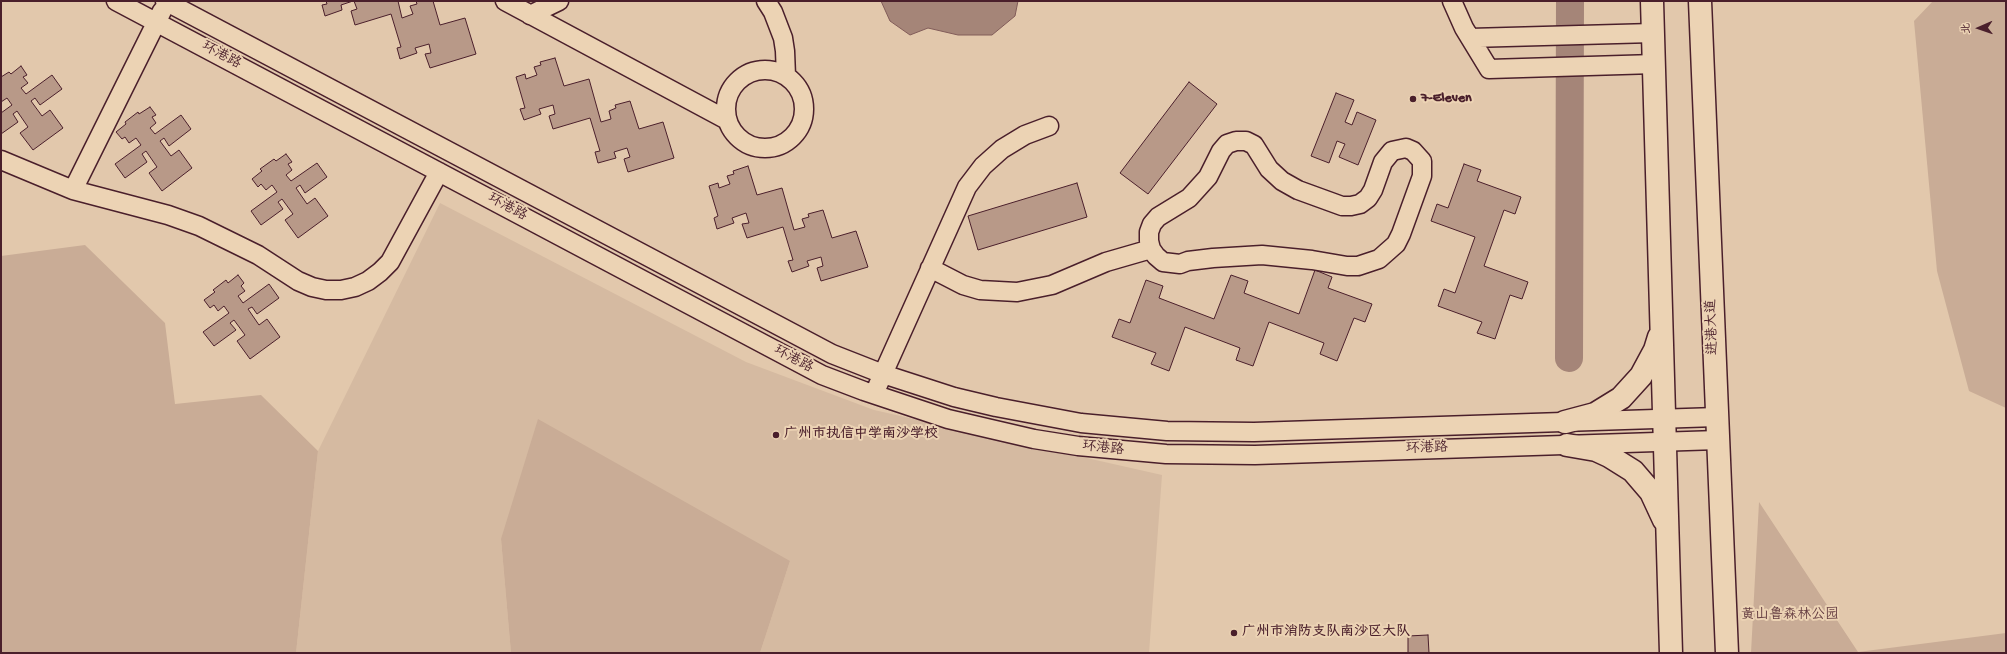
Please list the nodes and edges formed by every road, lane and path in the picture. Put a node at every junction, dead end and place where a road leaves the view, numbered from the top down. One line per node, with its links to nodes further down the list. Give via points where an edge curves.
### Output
1 (116, 1): 10 (street, 环港路)
2 (505, 1): 9 (street)
3 (559, 1): 9 (street)
4 (766, 1): 14 (street, via 783,38)
5 (1452, 1): 12 (street)
6 (1652, 1): 11 (highway)
7 (1700, 1): 25 (highway, 进港大道)
8 (166, 2): 10 (street); 23 (street, 环港路, via 832,354)
9 (530, 14): 15 (street)
10 (157, 23): 18 (street, 环港路); 19 (street)
11 (1653, 33): 12 (street); 13 (highway)
12 (1470, 38): 13 (street, via 1489,69)
13 (1655, 64): 22 (highway)
14 (786, 76): 15 (street, via 777,72 758,70 741,78 728,97); 15 (street, via 798,89 804,107 800,126 788,140 771,147 753,146 737,136)
15 (728, 120)
16 (1050, 126): 21 (street, via 1025,135 1002,149 983,166 967,187)
17 (1, 160): 19 (street)
18 (439, 172): 19 (street, via 390,262 368,281 341,290 326,290 298,281 258,255 199,226 168,215); 24 (street, 环港路, via 822,375)
19 (73, 190)
20 (1151, 249): 20 (street, via 1149,232 1152,224 1158,217 1189,198 1208,177 1221,151 1236,141 1246,141 1254,145 1269,169 1282,181 1298,190 1342,206 1360,204 1368,198 1384,162 1392,151 1399,148 1413,151 1422,161 1422,176 1401,234 1388,252 1369,263 1347,266 1262,255 1171,264 1163,262); 21 (street, via 1106,262 1052,285 1017,292 980,290 952,280)
21 (930, 268): 23 (street)
22 (1662, 308): 26 (highway); 27 (highway, via 1655,350 1632,387 1608,406 1580,419)
23 (883, 374): 24 (street); 27 (street, 环港路, via 954,397 1039,416 1088,424 1168,431 1254,432)
24 (873, 395): 31 (street, 环港路, via 991,430 1122,451 1211,455)
25 (1717, 417): 26 (street, 环港路); 28 (highway, 进港大道)
26 (1665, 419): 27 (street, 环港路); 29 (highway)
27 (1555, 422): 31 (street, via 1554,441)
28 (1718, 440): 29 (street, 环港路); 34 (highway, 进港大道)
29 (1666, 442): 30 (street, 环港路); 32 (highway)
30 (1567, 445): 31 (street, 环港路); 32 (highway, via 1596,450 1633,471 1658,504)
31 (1545, 446)
32 (1668, 544): 33 (highway)
33 (1671, 653)
34 (1727, 653)

